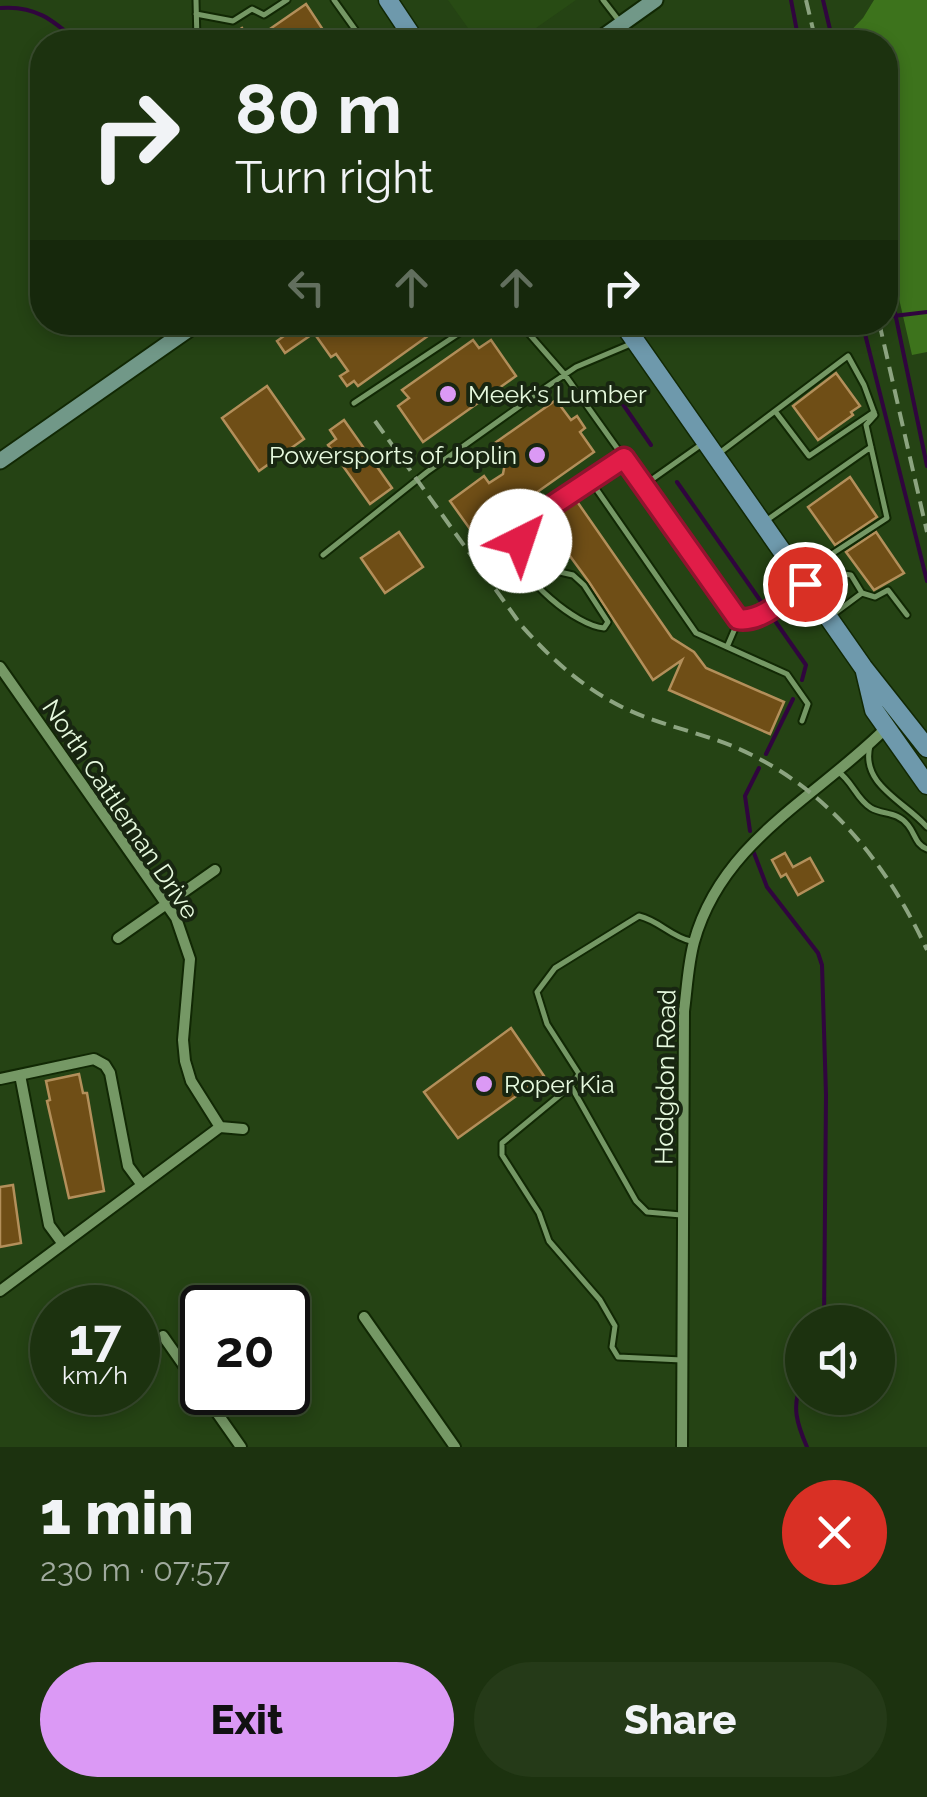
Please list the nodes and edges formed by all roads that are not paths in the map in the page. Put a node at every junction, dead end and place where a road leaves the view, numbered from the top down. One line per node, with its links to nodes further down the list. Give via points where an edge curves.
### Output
1 (196, 0): 7 (lane)
2 (288, 0): 7 (lane, via 264,15 252,8 233,21)
3 (334, 0): 10 (lane)
4 (388, 0): 11 (main road)
5 (604, 0): 8 (lane)
6 (655, 0): 8 (street)
7 (196, 14): 9 (lane)
8 (622, 24): 12 (street)
9 (196, 30)
10 (355, 30)
11 (408, 30)
12 (613, 30)
13 (179, 335): 25 (street)
14 (456, 335): 19 (lane)
15 (530, 335): 18 (lane)
16 (631, 335): 17 (main road)
17 (636, 342): 18 (lane); 23 (main road)
18 (564, 375): 24 (lane); 30 (lane)
19 (354, 403)
20 (775, 411): 21 (lane, via 809,456); 21 (lane, via 848,356); 23 (lane)
21 (874, 412): 22 (lane, via 866,426)
22 (870, 447): 28 (lane); 31 (lane, via 887,518)
23 (710, 448): 27 (lane); 28 (main road)
24 (624, 458): 26 (lane); 27 (lane)
25 (0, 461)
26 (590, 480): 29 (lane); 36 (lane, via 696,633)
27 (644, 486): 35 (lane)
28 (762, 523): 31 (main road)
29 (520, 530): 29 (lane, via 515,551 527,574 579,621 604,628 608,622 584,585 573,575 542,568 520,541)
30 (323, 555)
31 (805, 584): 32 (lane, via 851,575); 34 (main road); 35 (lane, via 759,617)
32 (862, 593): 33 (lane, via 875,597 888,590); 34 (lane)
33 (907, 615)
34 (829, 618): 38 (main road)
35 (738, 619): 36 (lane)
36 (727, 647): 39 (lane, via 787,674 808,704)
37 (0, 667): 48 (street, North Cattleman Drive)
38 (863, 667): 40 (main road, via 874,710); 42 (main road)
39 (802, 721)
40 (887, 727): 41 (street, Hodgdon Road); 44 (main road)
41 (871, 744): 43 (street, Hodgdon Road); 45 (lane, via 869,767 876,781)
42 (927, 748)
43 (837, 771): 46 (lane, via 866,805 896,814); 50 (street, Hodgdon Road, via 738,858)
44 (927, 786)
45 (927, 827)
46 (927, 850)
47 (215, 870): 48 (street)
48 (166, 904): 49 (street); 54 (street, North Cattleman Drive, via 190,959 185,1062)
49 (118, 938)
50 (694, 942): 53 (lane, via 639,916 556,968 537,992 546,1024 579,1074); 57 (street, Hodgdon Road, via 684,1011)
51 (20, 1075): 52 (street); 56 (street, via 94,1059 105,1064 128,1166); 58 (street, via 49,1225)
52 (0, 1079)
53 (571, 1086): 57 (lane, via 636,1200 647,1212); 62 (lane, via 502,1143 502,1155 540,1213 549,1241 608,1313 618,1357)
54 (220, 1127): 55 (street); 56 (street)
55 (243, 1129)
56 (142, 1185): 58 (street)
57 (683, 1216): 62 (street, Hodgdon Road)
58 (63, 1244): 59 (street)
59 (0, 1292)
60 (364, 1318): 64 (street)
61 (163, 1336): 63 (street)
62 (682, 1360): 65 (street, Hodgdon Road)
63 (240, 1447)
64 (454, 1447)
65 (682, 1447)

